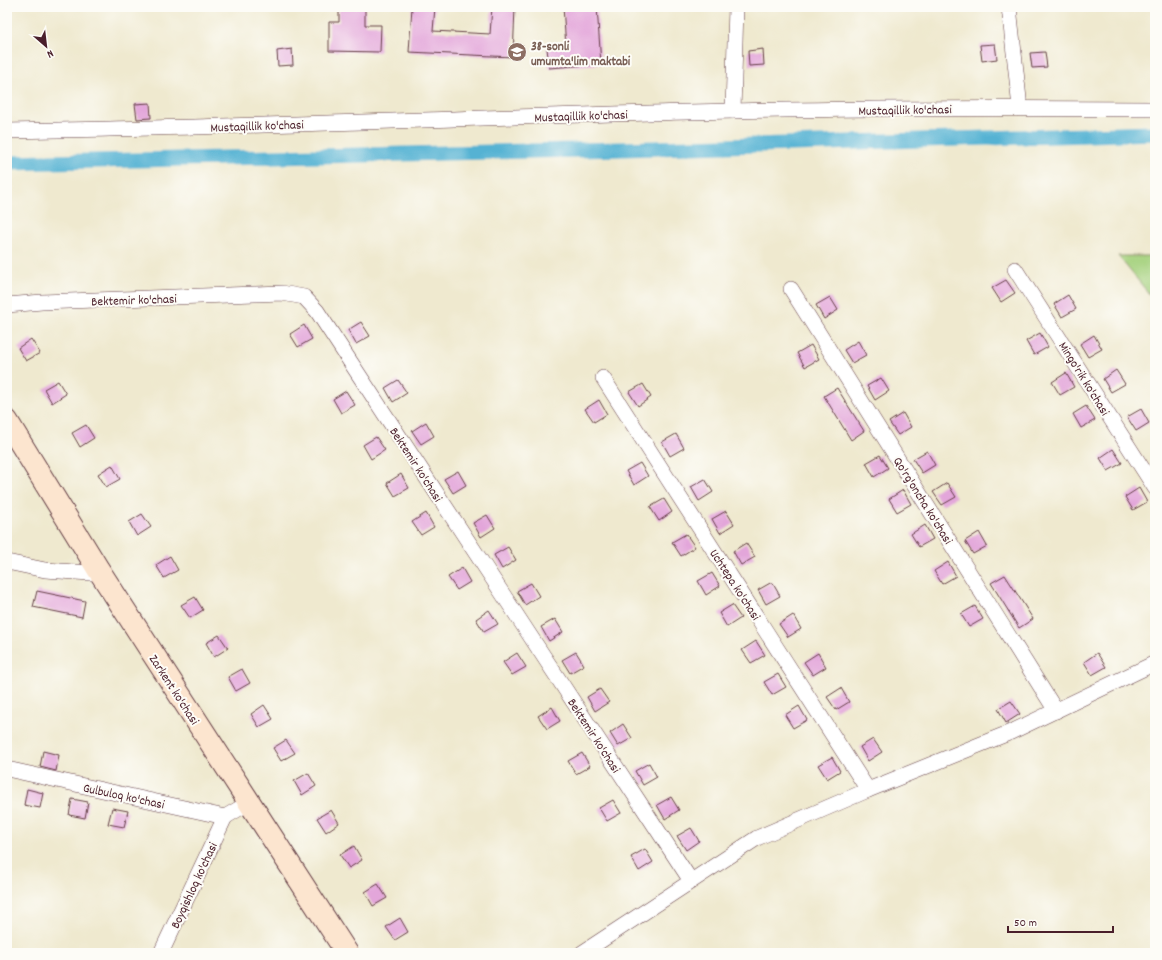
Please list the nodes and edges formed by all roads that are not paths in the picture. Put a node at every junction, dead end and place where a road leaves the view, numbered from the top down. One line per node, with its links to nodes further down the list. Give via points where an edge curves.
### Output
1 (736, 7): 5 (street)
2 (1009, 7): 3 (street)
3 (1020, 108): 4 (street, Mustaqillik ko'chasi); 5 (street, Mustaqillik ko'chasi)
4 (1155, 109)
5 (733, 111): 6 (street, Mustaqillik ko'chasi, via 139,129)
6 (7, 130)
7 (1015, 269): 13 (street, Mingo'rik ko'chasi)
8 (791, 289): 17 (street, Qo'rg'oncha ko'chasi)
9 (7, 305): 21 (street, Bektemir ko'chasi, via 282,293 304,297 317,311)
10 (602, 378): 19 (street, Uchtepa ko'chasi)
11 (7, 422): 24 (main road, Zarkent ko'chasi, via 98,569)
12 (7, 443): 15 (main road, Zarkent ko'chasi)
13 (1155, 488)
14 (7, 562): 15 (street, via 45,570)
15 (90, 573): 20 (main road, Zarkent ko'chasi)
16 (1155, 663): 17 (street)
17 (1056, 711): 19 (street, via 1012,732)
18 (7, 769): 20 (street, Gulbuloq ko'chasi)
19 (868, 790): 21 (street, via 757,838)
20 (232, 813): 22 (street, Boyqishloq ko'chasi); 23 (main road, Zarkent ko'chasi)
21 (692, 881): 25 (street)
22 (161, 953)
23 (334, 953)
24 (348, 953)
25 (582, 953)

